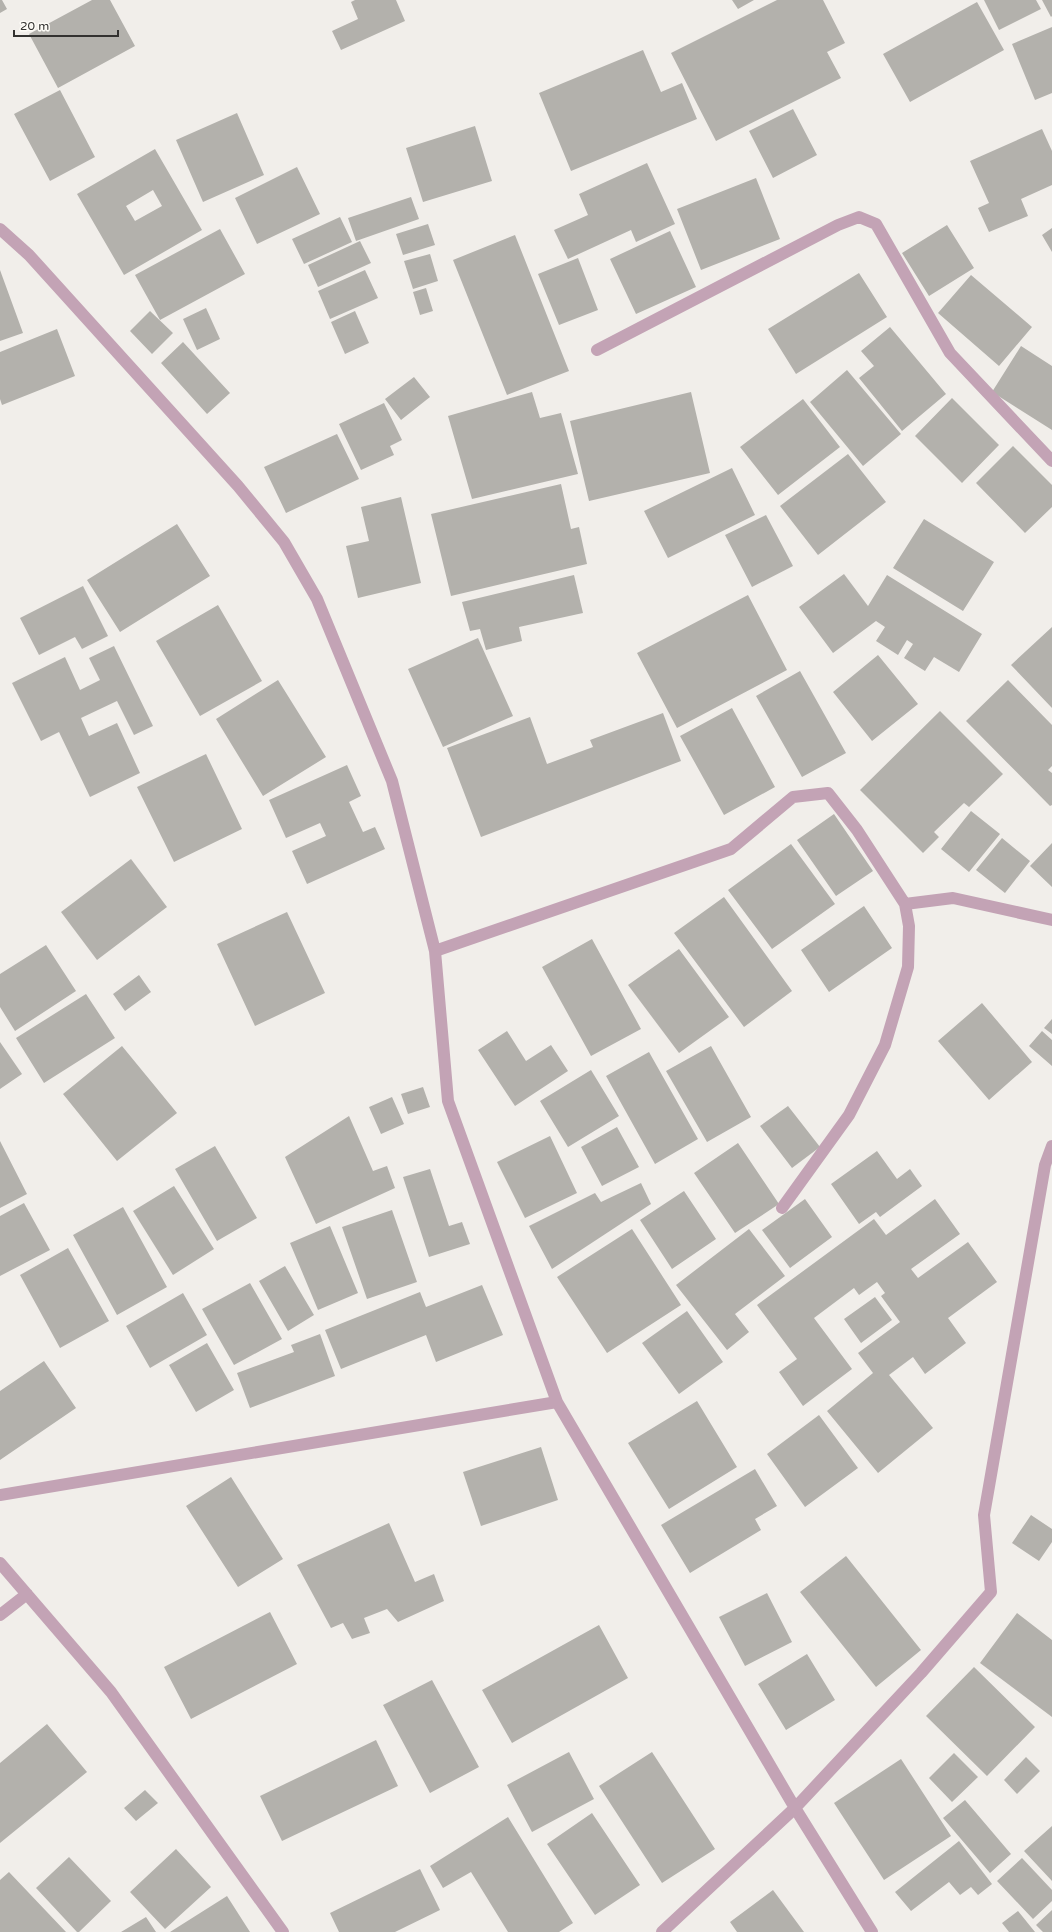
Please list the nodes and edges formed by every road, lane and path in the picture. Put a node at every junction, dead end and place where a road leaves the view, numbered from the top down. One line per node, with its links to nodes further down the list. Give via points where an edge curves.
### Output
1 (0, 229): 6 (street, via 30,255 238,486 284,542 317,599 392,781)
2 (597, 350): 3 (street, via 838,225 859,217 876,224 950,353)
3 (1052, 461)
4 (905, 904): 5 (street, via 953,898); 6 (street, via 857,830 828,793 793,797 731,849); 8 (street, via 909,926 908,968 885,1046 849,1115)
5 (1052, 920)
6 (435, 951): 9 (street, via 448,1101)
7 (1052, 1146): 14 (street, via 1045,1165 984,1515 991,1592 921,1673)
8 (782, 1208)
9 (557, 1402): 10 (street); 14 (street)
10 (0, 1495)
11 (0, 1563): 12 (street)
12 (27, 1594): 13 (street); 15 (street, via 111,1692)
13 (0, 1616)
14 (795, 1808): 16 (street); 17 (street)
15 (283, 1932)
16 (662, 1932)
17 (872, 1932)

